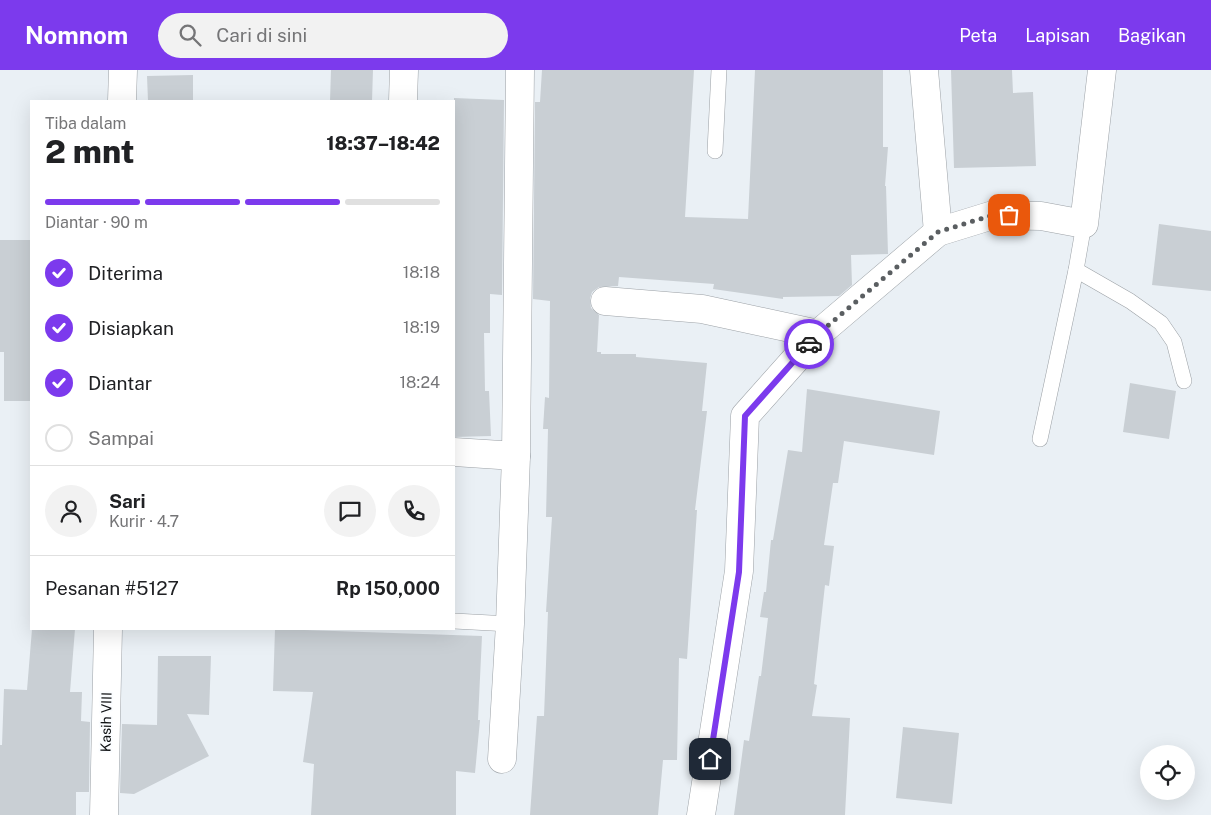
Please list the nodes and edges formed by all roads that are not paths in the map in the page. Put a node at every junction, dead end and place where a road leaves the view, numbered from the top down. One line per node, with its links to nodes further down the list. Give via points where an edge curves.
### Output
1 (123, 70): 7 (street)
2 (404, 70): 8 (street)
3 (520, 70): 18 (street)
4 (719, 70): 9 (lane)
5 (924, 70): 11 (street)
6 (1102, 70): 10 (street)
7 (122, 100)
8 (403, 100)
9 (714, 151)
10 (1084, 224): 11 (street, via 1041,216 993,215); 12 (lane)
11 (938, 232): 14 (street)
12 (1076, 270): 15 (lane, via 1161,323 1174,342); 16 (lane)
13 (605, 301): 14 (street, via 702,309)
14 (818, 334): 24 (street, via 745,416 739,572)
15 (1184, 381)
16 (1040, 439)
17 (455, 452): 18 (street)
18 (516, 456): 20 (street)
19 (455, 621): 20 (lane)
20 (510, 624): 22 (street)
21 (108, 630): 23 (street, Kasih VIII)
22 (502, 760)
23 (104, 815)
24 (701, 815)

